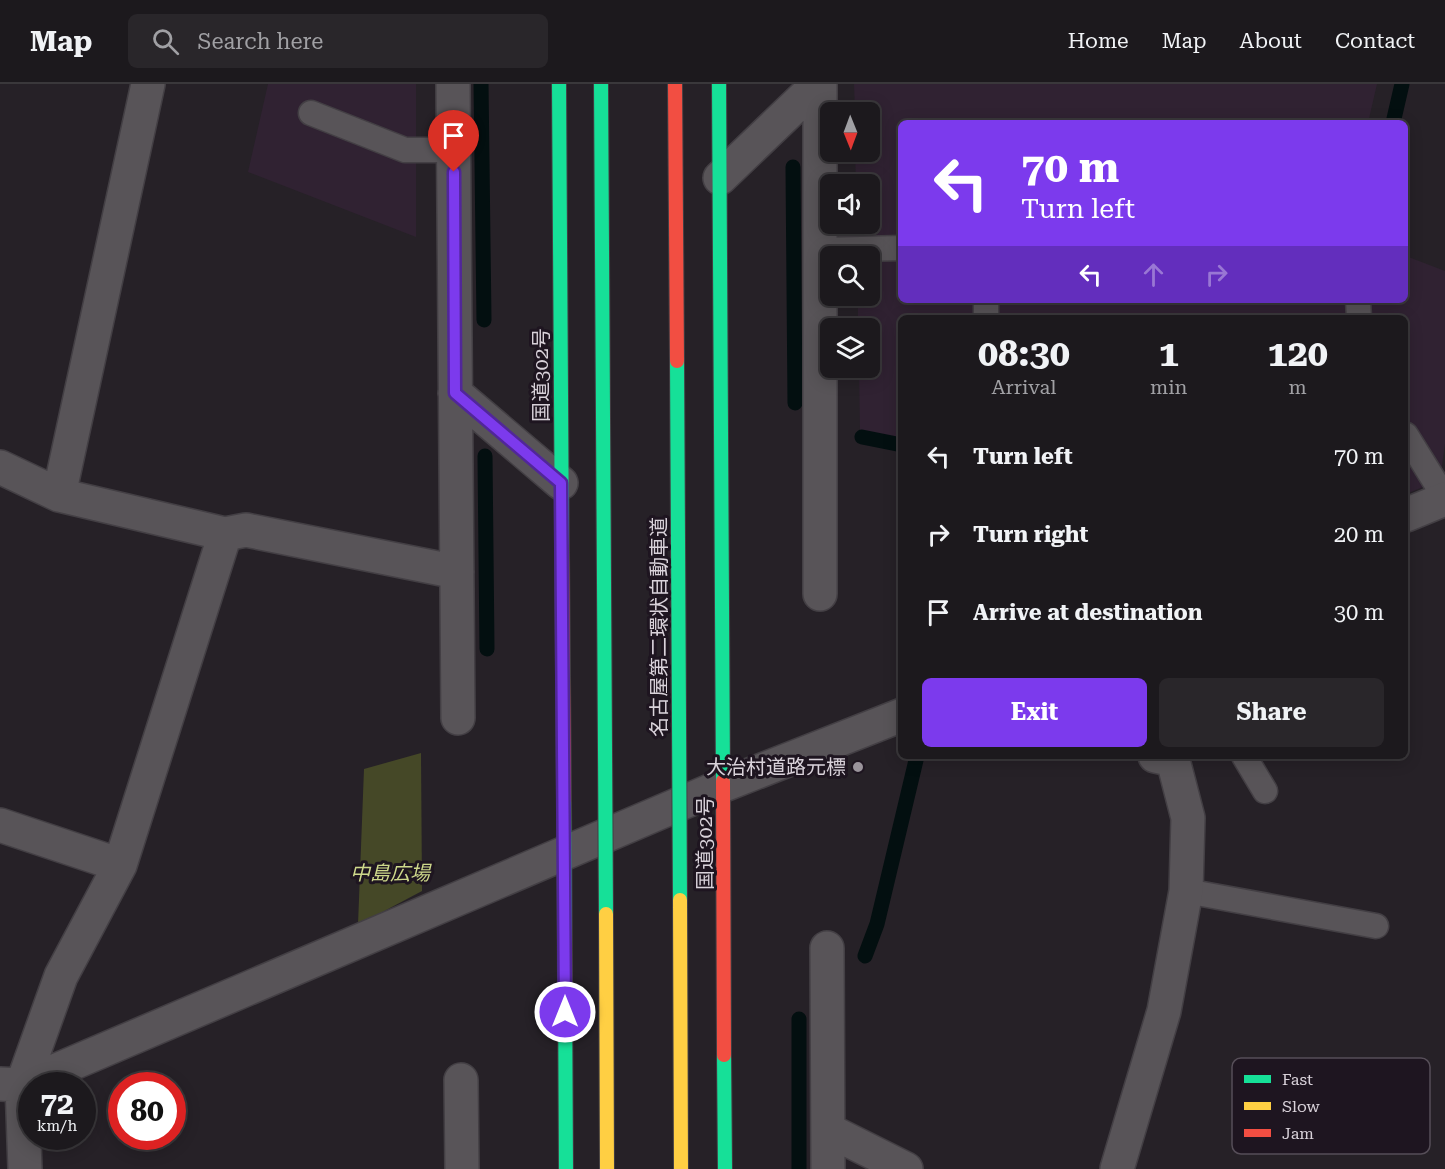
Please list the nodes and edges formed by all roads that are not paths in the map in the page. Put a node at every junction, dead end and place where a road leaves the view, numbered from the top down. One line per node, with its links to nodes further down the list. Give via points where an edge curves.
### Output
1 (148, 84): 19 (street)
2 (453, 84): 9 (street)
3 (559, 84): 18 (highway, 国道302号)
4 (602, 84): 43 (highway, bridge)
5 (675, 84): 44 (highway, 名古屋第二環状自動車道, bridge)
6 (719, 84): 10 (highway, 国道302号)
7 (819, 84): 10 (street); 13 (street)
8 (311, 113): 9 (lane, via 405,150)
9 (454, 150): 15 (street)
10 (720, 178): 29 (highway, 国道302号)
11 (898, 248): 12 (lane)
12 (880, 249)
13 (820, 250)
14 (820, 306): 24 (street)
15 (455, 393): 18 (street); 23 (street)
16 (1408, 438): 20 (lane)
17 (0, 467): 19 (street)
18 (561, 483): 32 (highway, 国道302号)
19 (59, 495): 22 (street)
20 (1445, 498): 21 (street)
21 (1408, 513)
22 (225, 534): 23 (street, via 246,530); 33 (street)
23 (457, 572): 26 (street)
24 (820, 594)
25 (898, 717): 29 (street)
26 (458, 718)
27 (1168, 759): 34 (street, via 1188,818)
28 (1246, 759): 30 (lane)
29 (724, 785): 32 (street); 45 (highway, 国道302号)
30 (1265, 791)
31 (0, 825): 33 (street)
32 (564, 855): 38 (street); 42 (highway, 国道302号)
33 (120, 865): 38 (street, via 61,976)
34 (1186, 891): 35 (lane); 48 (street, via 1164,1011)
35 (1376, 926)
36 (827, 948): 39 (street)
37 (461, 1080): 41 (street)
38 (11, 1085): 40 (street)
39 (828, 1130): 46 (street); 47 (street)
40 (25, 1169)
41 (462, 1169)
42 (566, 1169)
43 (607, 1169)
44 (681, 1169)
45 (725, 1169)
46 (828, 1169)
47 (906, 1169)
48 (1118, 1169)

